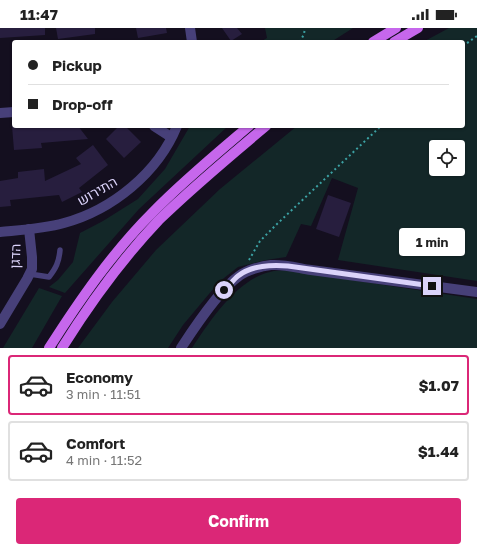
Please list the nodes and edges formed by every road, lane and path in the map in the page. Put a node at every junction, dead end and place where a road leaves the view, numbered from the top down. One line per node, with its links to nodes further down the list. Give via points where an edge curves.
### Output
1 (190, 28): 6 (street)
2 (305, 28): 7 (path)
3 (396, 28): 8 (main road)
4 (418, 28): 9 (main road)
5 (477, 36): 10 (path)
6 (192, 40)
7 (301, 40)
8 (376, 40)
9 (397, 40)
10 (465, 45)
11 (12, 112): 12 (street)
12 (0, 113)
13 (157, 128): 18 (street)
14 (176, 128): 18 (street, התירוש)
15 (247, 128): 26 (main road, via 151,213 95,281)
16 (264, 128): 27 (main road, via 159,220 128,255)
17 (379, 128): 23 (path, via 277,224 260,242)
18 (171, 137): 19 (street, התירוש, via 160,157 126,192 108,204 65,223)
19 (29, 229): 20 (street, התירוש); 22 (street, הדגן, via 32,257)
20 (0, 232)
21 (60, 250): 22 (lane, via 59,262 49,277)
22 (30, 274): 25 (street, הדגן)
23 (239, 276): 24 (street, via 270,265 288,266); 28 (street, via 210,307)
24 (477, 292)
25 (0, 324)
26 (49, 348)
27 (62, 348)
28 (181, 348)

